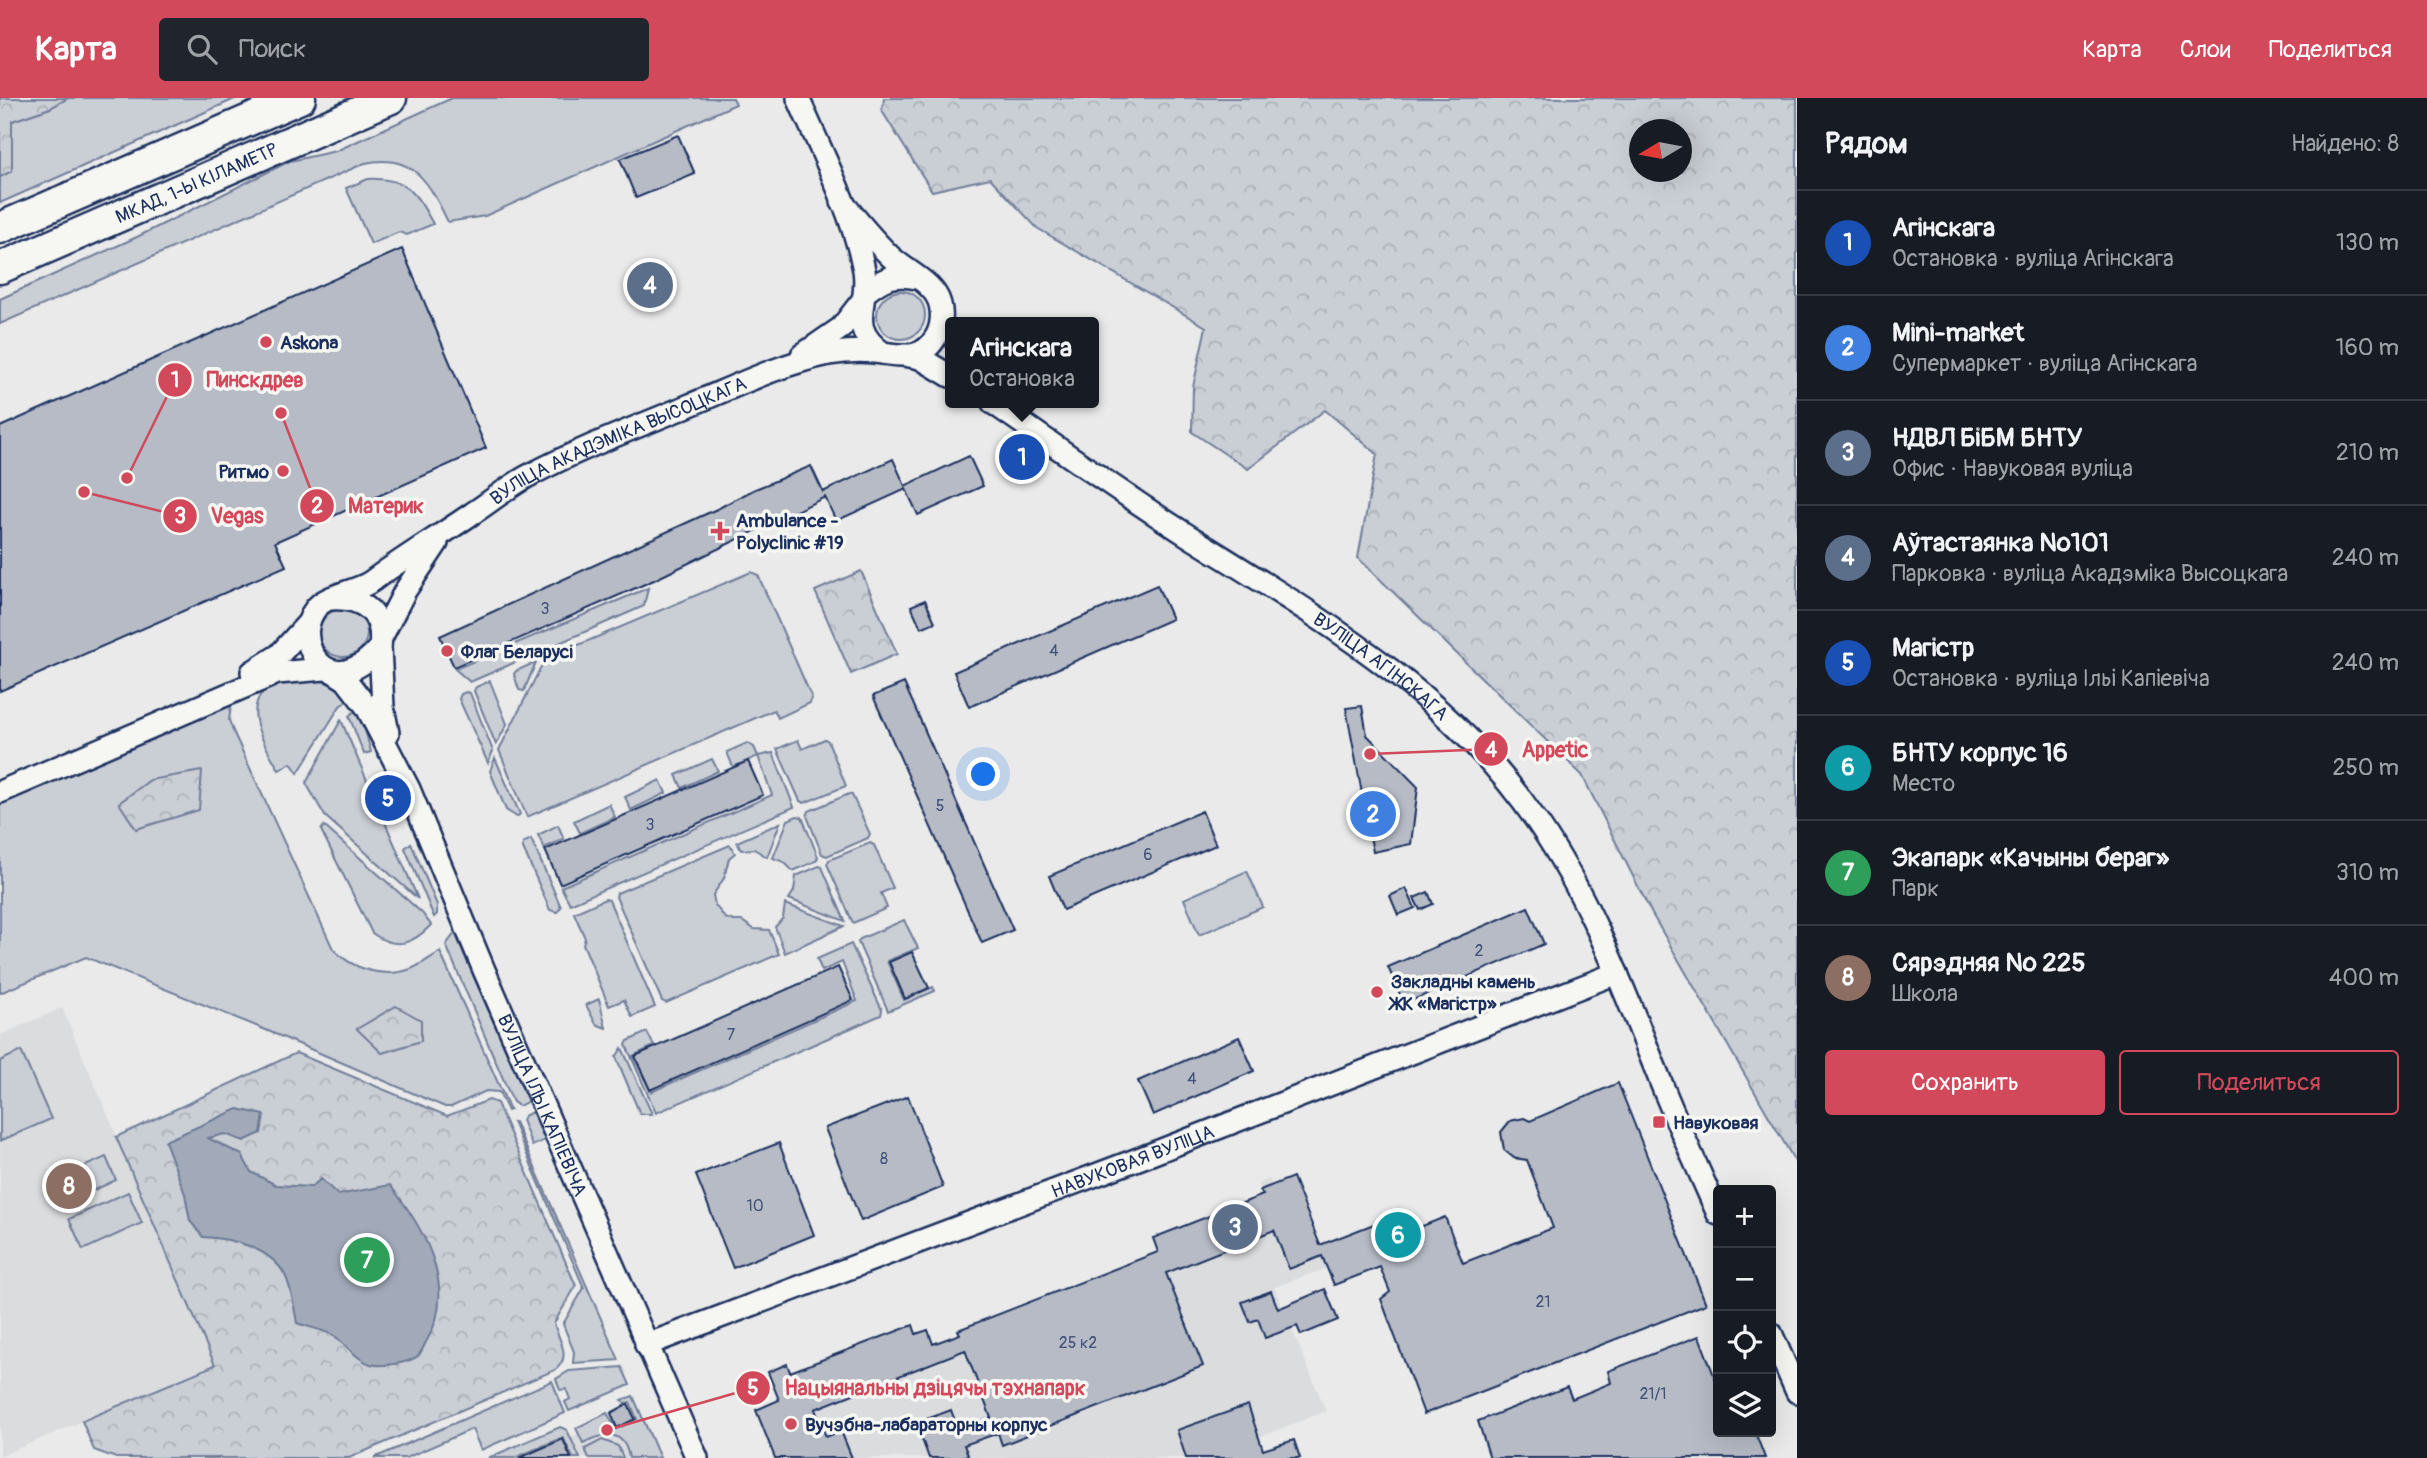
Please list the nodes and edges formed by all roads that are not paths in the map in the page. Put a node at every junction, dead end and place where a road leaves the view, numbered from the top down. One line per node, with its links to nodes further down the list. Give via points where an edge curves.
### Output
1 (300, 98): 5 (highway, МКАД, 1-Ы КІЛАМЕТР)
2 (391, 98): 6 (highway, МКАД, 1-Ы КІЛАМЕТР)
3 (798, 98): 4 (street)
4 (842, 202): 7 (street, via 876,242); 8 (street, via 860,252)
5 (0, 228)
6 (0, 268)
7 (917, 278): 8 (street, via 892,276); 9 (street, via 936,295)
8 (864, 297): 11 (street, via 863,330); 13 (street, via 841,328)
9 (941, 308): 10 (street); 12 (street, via 938,334 927,347)
10 (945, 320)
11 (883, 353): 12 (street); 13 (street, via 830,354)
12 (908, 356): 14 (street)
13 (787, 365): 16 (street, ВУЛІЦА АКАДЭМІКА ВЫСОЦКАГА, via 528,476)
14 (945, 373)
15 (1007, 410): 24 (street, ВУЛІЦА АГІНСКАГА, via 1182,532 1312,612 1432,702 1492,762 1537,821)
16 (456, 525): 17 (street, ВУЛІЦА АКАДЭМІКА ВЫСОЦКАГА, via 370,582); 19 (street, ВУЛІЦА АКАДЭМІКА ВЫСОЦКАГА, via 422,565)
17 (331, 599): 18 (street, ВУЛІЦА АКАДЭМІКА ВЫСОЦКАГА, via 321,602); 19 (street, via 350,599 368,608 379,624)
18 (308, 623): 20 (street, via 310,649); 21 (street, ВУЛІЦА АКАДЭМІКА ВЫСОЦКАГА, via 261,668 203,696)
19 (380, 642): 20 (street, ВУЛІЦА АКАДЭМІКА ВЫСОЦКАГА, via 360,667); 22 (street, ВУЛІЦА ІЛЬІ КАПІЕВІЧА, via 383,707)
20 (329, 670): 21 (street, ВУЛІЦА АКАДЭМІКА ВЫСОЦКАГА, via 277,673); 22 (street, ВУЛІЦА ІЛЬІ КАПІЕВІЧА, via 346,680 359,696)
21 (183, 712): 23 (street)
22 (392, 752): 27 (street, ВУЛІЦА ІЛЬІ КАПІЕВІЧА)
23 (0, 792)
24 (1618, 973): 25 (street, ВУЛІЦА АГІНСКАГА); 27 (street, НАВУКОВАЯ ВУЛІЦА)
25 (1713, 1203)
26 (1776, 1344): 28 (street)
27 (646, 1345): 29 (street, ВУЛІЦА ІЛЬІ КАПІЕВІЧА)
28 (1797, 1392)
29 (697, 1458)

